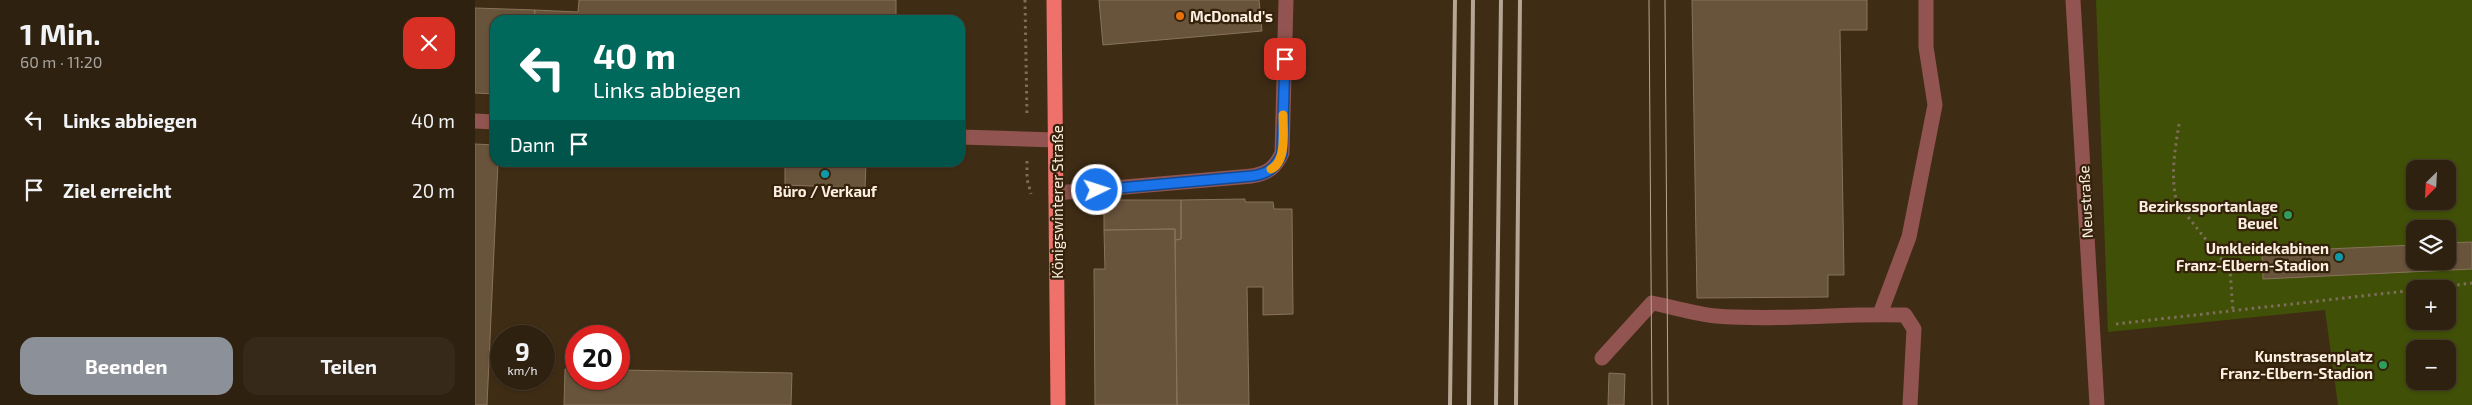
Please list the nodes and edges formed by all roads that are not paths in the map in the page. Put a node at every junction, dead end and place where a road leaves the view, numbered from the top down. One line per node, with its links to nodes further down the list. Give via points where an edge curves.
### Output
1 (1055, 0): 8 (main road, Königswinterer Straße)
2 (1286, 0): 9 (street, via 1282,154 1275,167 1252,176)
3 (1926, 0): 10 (street, via 1925,47 1935,105 1909,237)
4 (2073, 0): 14 (street, Neustraße)
5 (475, 121): 6 (street)
6 (490, 122)
7 (965, 137): 8 (street)
8 (1056, 140): 9 (main road, Königswinterer Straße)
9 (1057, 193): 12 (main road, Königswinterer Straße)
10 (1880, 314): 11 (street, via 1771,318 1715,316 1652,304); 13 (street, via 1905,315 1914,329)
11 (1602, 358)
12 (1058, 405)
13 (1910, 405)
14 (2097, 405)

